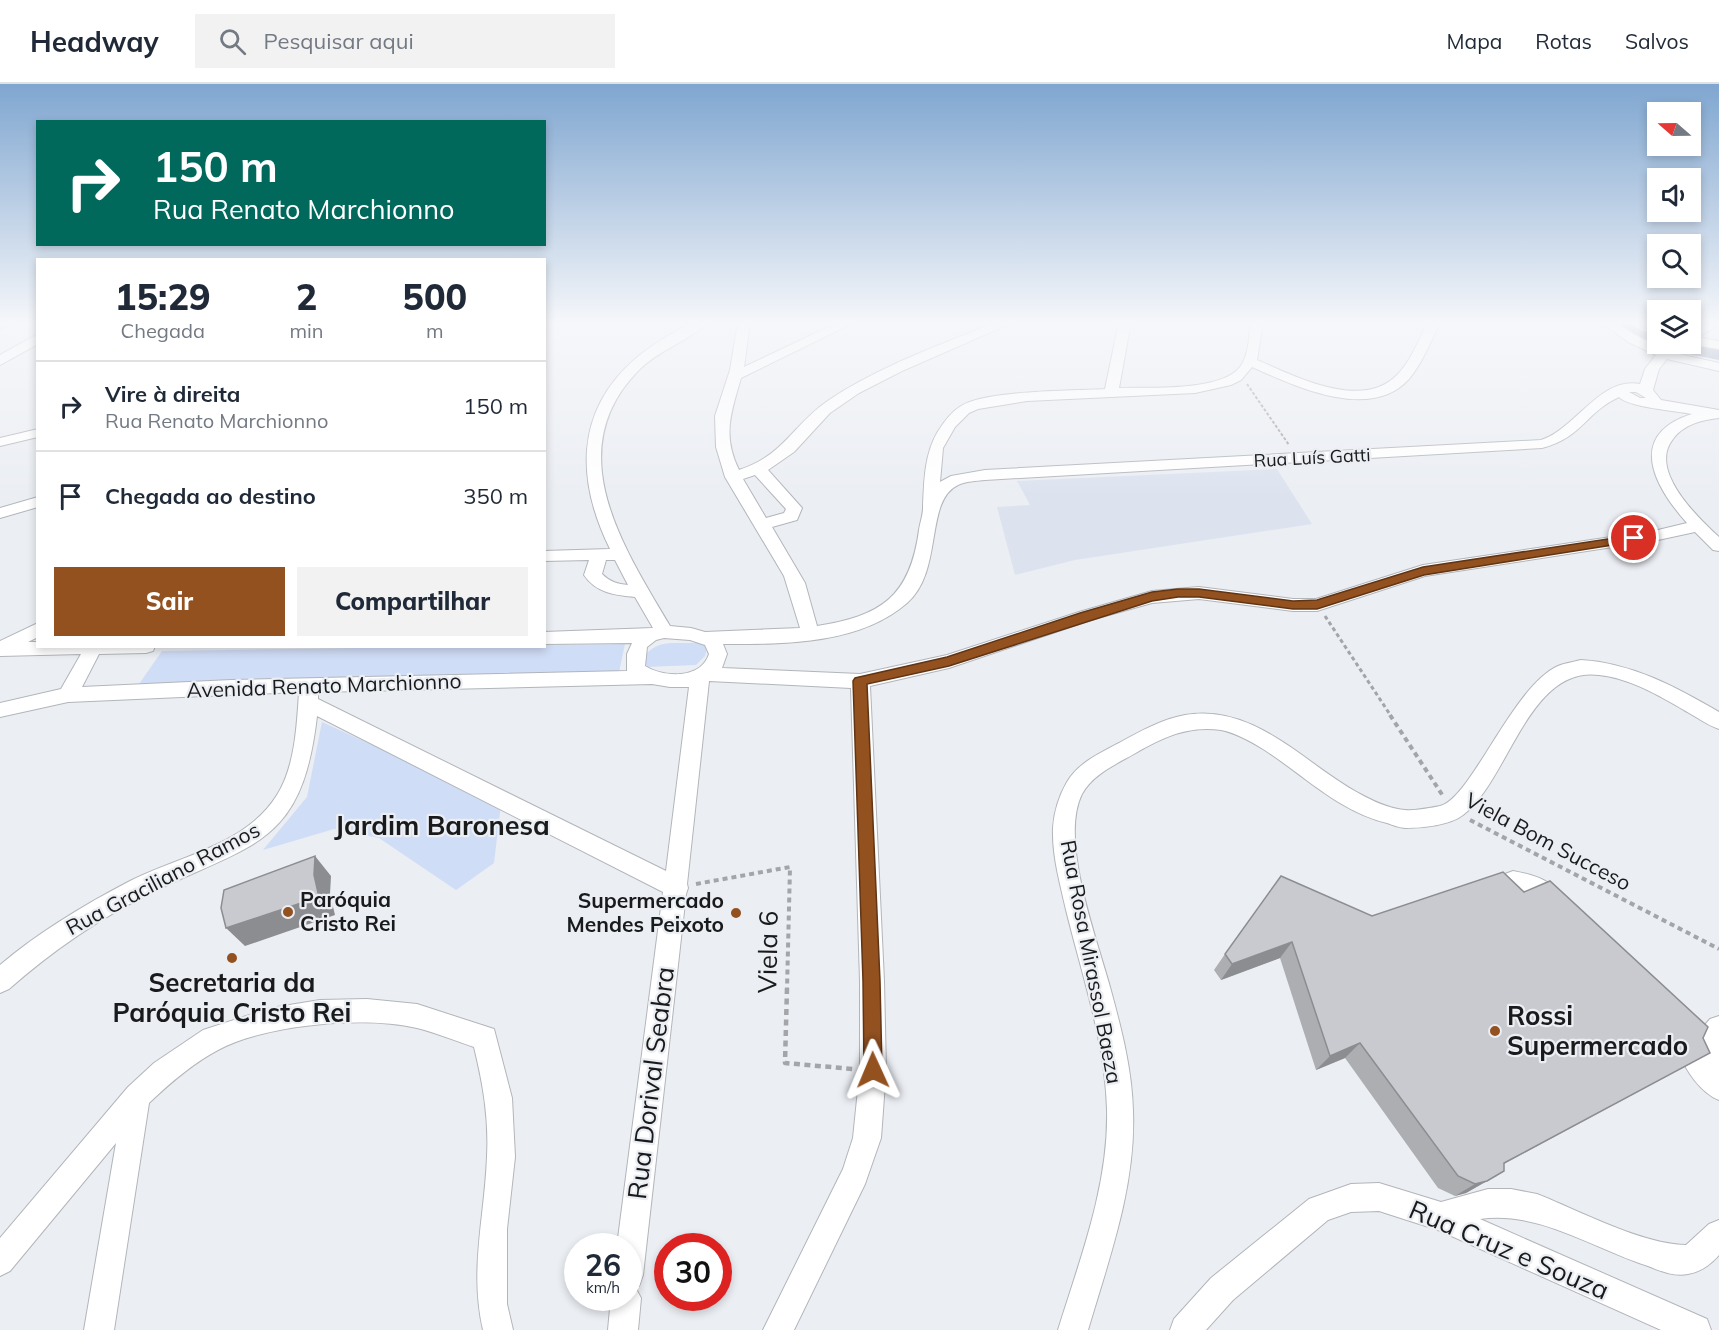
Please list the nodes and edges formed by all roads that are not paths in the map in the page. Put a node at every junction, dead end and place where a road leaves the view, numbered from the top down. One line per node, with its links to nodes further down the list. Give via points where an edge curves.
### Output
1 (623, 380): 28 (street, via 598,422 591,452 593,483)
2 (734, 380): 20 (street, via 721,430)
3 (873, 380): 18 (street, via 831,405 780,455)
4 (1114, 380): 11 (street)
5 (1228, 380): 11 (street, via 1195,389)
6 (1299, 380): 7 (street, via 1360,396 1387,389)
7 (1400, 380)
8 (1633, 380): 10 (street, Rua Luís Gatti)
9 (1647, 380): 12 (street)
10 (1625, 389): 12 (street); 19 (street, Rua Luís Gatti, via 1599,403 1570,433 1542,444)
11 (1111, 394): 17 (street, via 1028,397 974,405 949,425)
12 (1649, 397): 13 (street); 14 (street, via 1665,410)
13 (1716, 412): 14 (street, via 1690,418)
14 (1676, 427): 25 (street, via 1662,439 1657,457 1660,472)
15 (36, 433): 16 (street)
16 (0, 442)
17 (936, 448): 19 (street, Rua Luís Gatti, via 950,468); 23 (street)
18 (759, 469): 20 (street); 24 (street, via 794,508 791,516)
19 (985, 475): 23 (street, Rua Luís Gatti, via 946,485)
20 (733, 477): 24 (street)
21 (36, 503): 22 (street)
22 (0, 513)
23 (930, 513): 32 (street, Rua Luís Gatti, via 923,561 903,598 868,620)
24 (764, 524): 32 (street, via 794,577)
25 (1697, 526): 26 (street); 40 (street, Avenida Renato Marchionno, via 1423,571 1317,605 1199,593 1152,597 949,661)
26 (1719, 546)
27 (599, 554): 28 (street); 29 (street); 30 (street, via 593,575 599,583)
28 (620, 554): 30 (street)
29 (546, 556)
30 (642, 592): 33 (street)
31 (36, 630): 37 (street)
32 (810, 633): 35 (street, Rua Luís Gatti)
33 (656, 634): 34 (street, Rua Luís Gatti); 35 (street, Rua Luís Gatti); 39 (street, via 638,645 634,657 636,669)
34 (546, 638)
35 (706, 638): 38 (street, Rua Dorival Seabra, via 712,640 718,654 716,662)
36 (93, 648): 37 (street); 41 (street)
37 (0, 649)
38 (703, 675): 39 (street, Avenida Renato Marchionno, via 678,679); 40 (street, Avenida Renato Marchionno); 46 (street, Rua Dorival Seabra)
39 (650, 677): 42 (street, Avenida Renato Marchionno)
40 (860, 681): 61 (street, via 872,981 873,1070 867,1138 855,1174)
41 (68, 695): 42 (street, Avenida Renato Marchionno, via 232,687); 43 (street, Avenida Renato Marchionno)
42 (308, 695): 46 (street); 48 (street, Rua Graciliano Ramos, via 295,782 270,820 238,844 139,888 54,939)
43 (0, 710)
44 (1719, 722): 62 (street, Rua Rosa Mirassol Baeza, via 1687,702 1614,672 1581,667 1564,671 1532,699 1478,783 1453,811 1427,819 1381,813 1357,804 1277,746 1232,724 1184,723 1146,738 1088,771 1066,809 1067,867 1109,1036 1120,1109 1117,1159 1107,1215)
45 (1514, 881): 47 (street, via 1534,885)
46 (676, 888): 54 (street, Rua Dorival Seabra)
47 (1569, 916)
48 (0, 981)
49 (1671, 1012): 50 (street)
50 (1714, 1043): 51 (street, via 1692,1055)
51 (1719, 1087)
52 (137, 1096): 56 (street); 58 (street); 59 (street, via 170,1066 212,1039 271,1020 320,1012 367,1011 417,1016 485,1038 499,1098 501,1157 493,1229 492,1304)
53 (1441, 1216): 55 (street, via 1478,1203 1517,1203 1659,1256 1685,1261 1694,1258); 63 (street, Rua Cruz e Souza, via 1379,1197 1351,1198 1319,1209 1222,1289); 64 (street, Rua Cruz e Souza)
54 (633, 1233)
55 (1719, 1234)
56 (0, 1261)
57 (625, 1311): 60 (street)
58 (99, 1330)
59 (498, 1330)
60 (623, 1330)
61 (778, 1330)
62 (1073, 1330)
63 (1185, 1330)
64 (1696, 1330)

